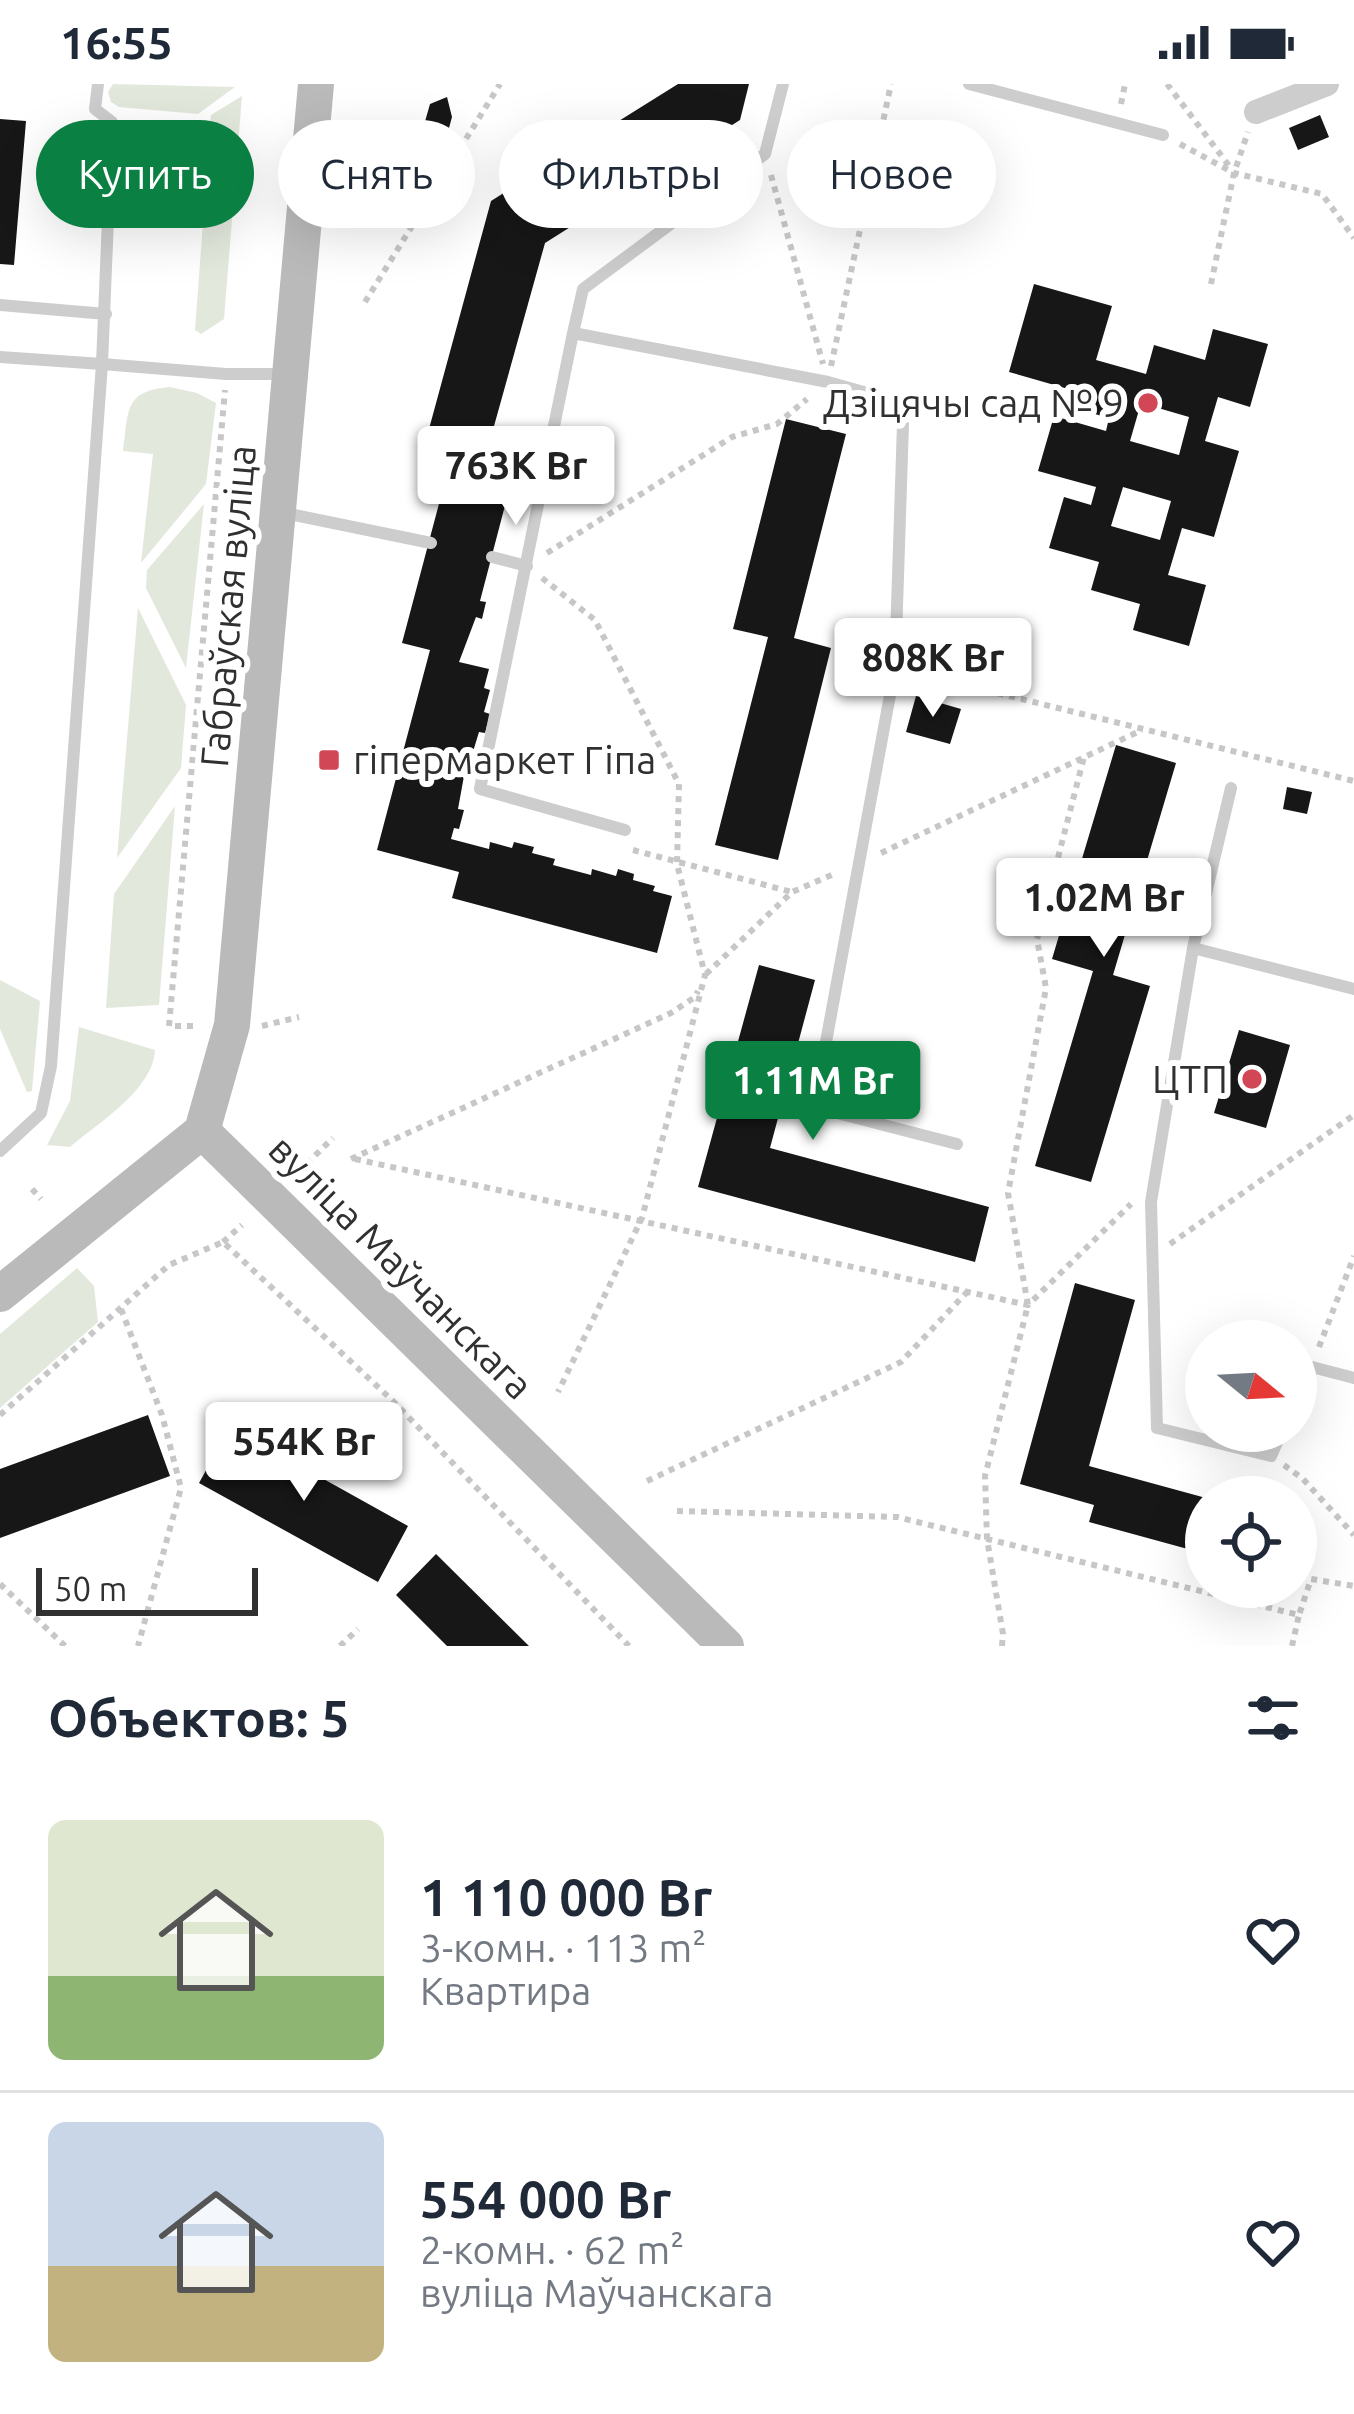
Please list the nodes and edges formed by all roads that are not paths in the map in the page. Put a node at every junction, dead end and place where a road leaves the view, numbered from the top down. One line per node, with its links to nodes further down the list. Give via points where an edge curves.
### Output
1 (98, 84): 9 (lane, via 94,109 112,122)
2 (316, 84): 13 (main road, Габраўская вуліца)
3 (783, 84): 10 (lane, via 766,154 583,289)
4 (969, 84): 7 (lane)
5 (1327, 84): 6 (street)
6 (1256, 112)
7 (1163, 135)
8 (0, 304): 9 (lane)
9 (106, 314): 12 (lane)
10 (573, 333): 17 (lane); 23 (lane, via 892,400 903,424 895,668 814,1107)
11 (0, 357): 12 (lane)
12 (102, 364): 13 (lane); 24 (lane, via 51,1066 40,1113)
13 (291, 374): 14 (main road, Габраўская вуліца)
14 (279, 512): 15 (lane); 22 (main road, Габраўская вуліца, via 232,1025)
15 (431, 543)
16 (492, 557): 17 (lane)
17 (527, 566): 19 (lane, via 480,789)
18 (1231, 788): 20 (lane)
19 (625, 830)
20 (1193, 948): 21 (lane); 28 (lane, via 1151,1202 1157,1429)
21 (1354, 988)
22 (202, 1131): 25 (main road); 29 (main road, вуліца Маўчанскага)
23 (957, 1144)
24 (0, 1151)
25 (0, 1294)
26 (1317, 1368): 27 (lane)
27 (1354, 1378)
28 (1185, 1436)
29 (726, 1646)

